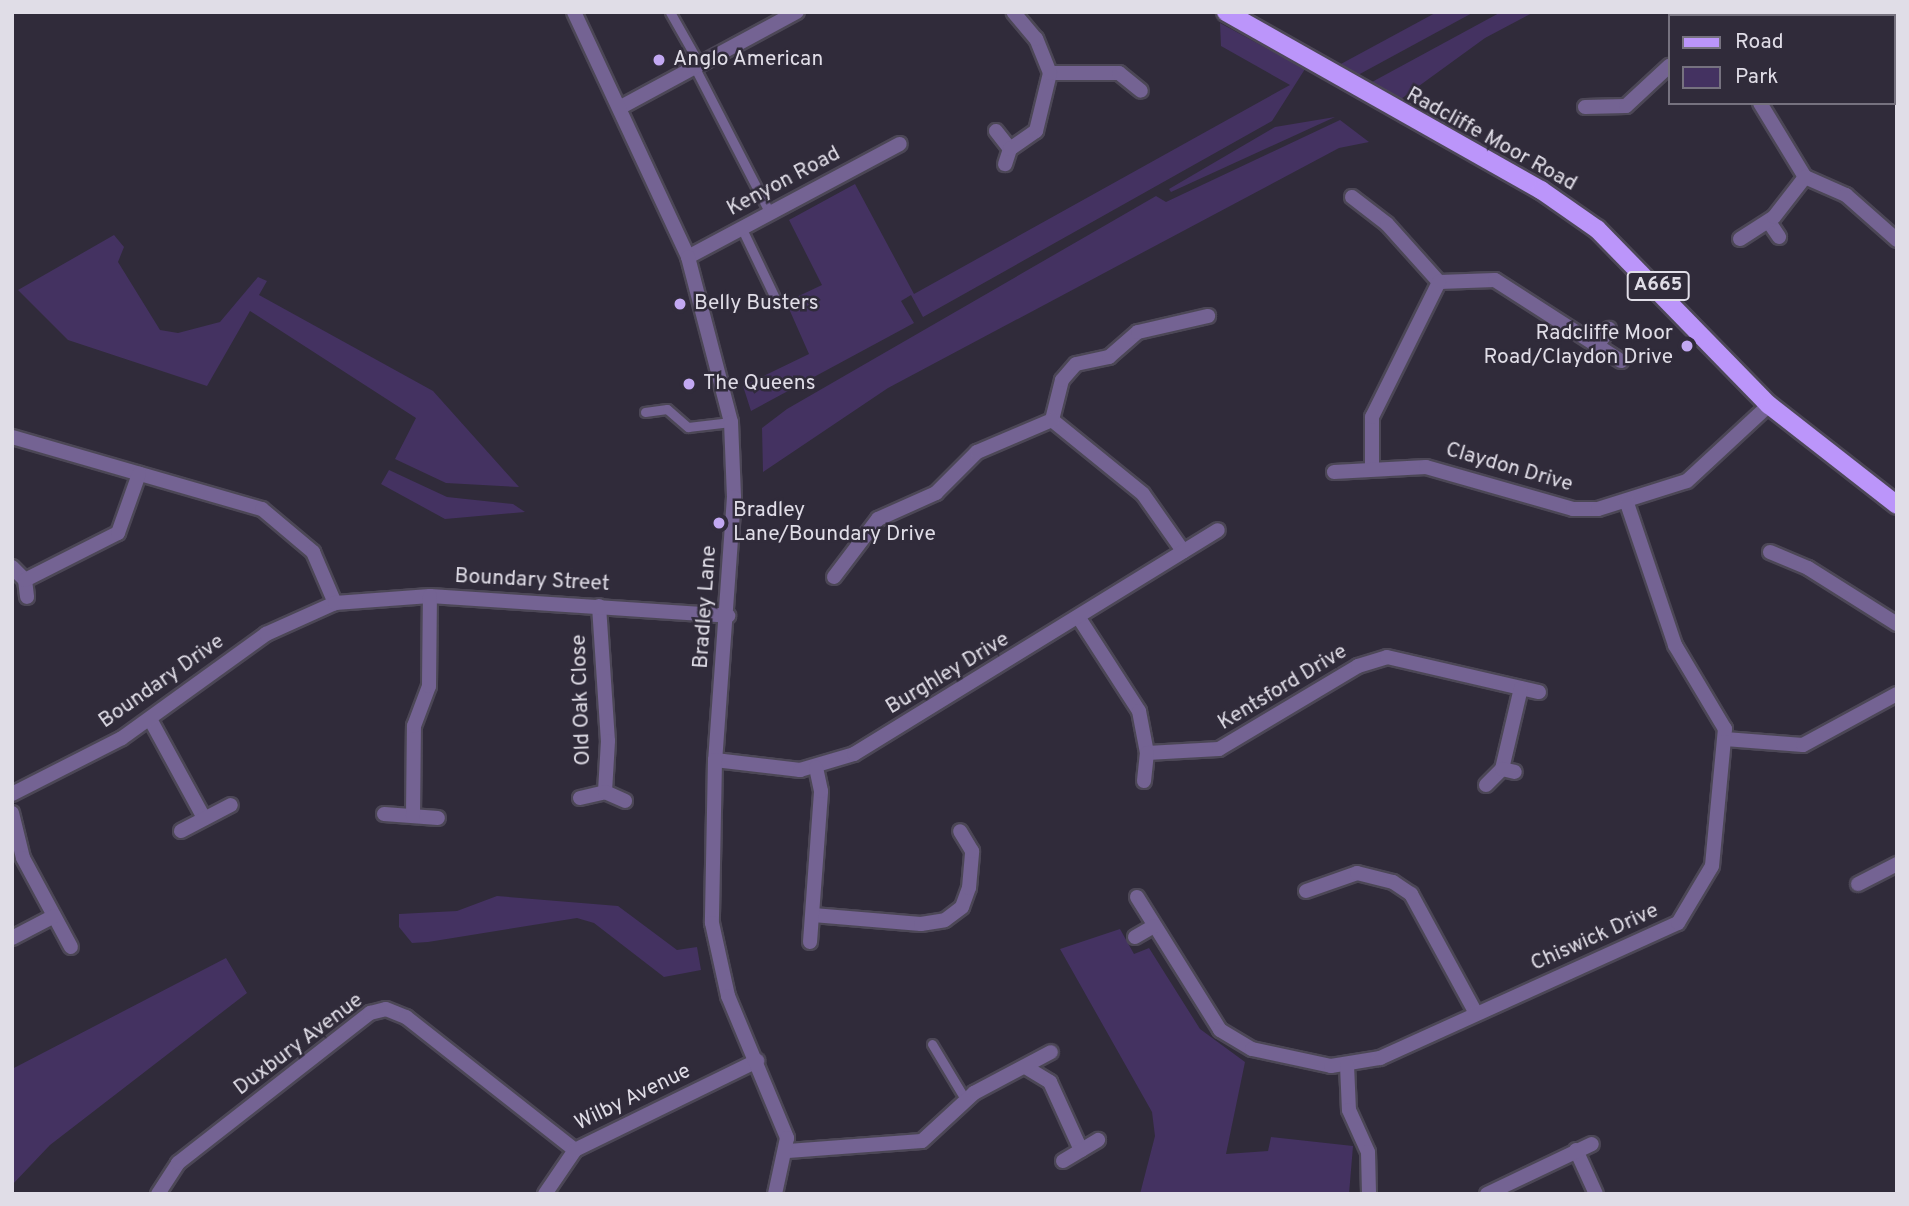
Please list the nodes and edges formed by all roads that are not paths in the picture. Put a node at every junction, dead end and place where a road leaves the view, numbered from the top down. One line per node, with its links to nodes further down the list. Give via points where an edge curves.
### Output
1 (574, 12): 11 (street, Bradley Lane)
2 (670, 12): 6 (lane)
3 (797, 12): 6 (street)
4 (1013, 12): 8 (street, via 1036,39)
5 (1226, 12): 34 (main road, Radcliffe Moor Road / A665, via 1334,78 1541,190 1597,229)
6 (697, 66): 11 (street); 21 (lane)
7 (1668, 67): 13 (street)
8 (1049, 72): 9 (street, via 1119,73); 17 (street, via 1042,119)
9 (1141, 91)
10 (1761, 105): 19 (street)
11 (621, 107): 27 (street, Bradley Lane)
12 (1585, 107): 13 (street)
13 (1621, 107): 14 (street)
14 (1625, 124)
15 (996, 131): 17 (street)
16 (900, 144): 21 (street, Kenyon Road)
17 (1010, 149): 18 (street)
18 (1005, 163)
19 (1805, 177): 22 (street); 26 (street, via 1846,195)
20 (1352, 197): 28 (street, via 1388,215)
21 (770, 213): 23 (street, Kenyon Road)
22 (1769, 222): 24 (street); 25 (street)
23 (741, 229): 27 (street, Kenyon Road); 29 (lane)
24 (1779, 237)
25 (1740, 239)
26 (1897, 240)
27 (688, 257): 37 (street, Bradley Lane)
28 (1439, 282): 32 (street, via 1494,280); 39 (street, via 1372,417)
29 (775, 298)
30 (1208, 316): 36 (street, via 1138,332 1109,357 1076,364 1062,380)
31 (1609, 330): 32 (street)
32 (1597, 346): 33 (street)
33 (1621, 361)
34 (1769, 405): 42 (street, Claydon Drive, via 1703,471); 43 (main road, Radcliffe Moor Road / A665)
35 (645, 412): 37 (lane, via 667,409 688,427)
36 (1052, 420): 45 (street, via 977,452 936,493 878,519); 47 (street, via 1143,494)
37 (731, 422): 58 (street, Bradley Lane)
38 (12, 437): 41 (street)
39 (1372, 465): 40 (street, Claydon Drive); 42 (street, Claydon Drive, via 1426,467 1573,509)
40 (1334, 472)
41 (139, 474): 53 (street, via 118,533); 56 (street, via 242,500 281,520 313,552)
42 (1627, 503): 65 (street, Chiswick Drive, via 1655,599 1675,645 1721,719)
43 (1897, 505)
44 (1218, 530): 47 (street, Burghley Drive)
45 (855, 548): 49 (street); 52 (street)
46 (1804, 550): 50 (street)
47 (1183, 551): 59 (street, Burghley Drive)
48 (1770, 552): 50 (street)
49 (866, 559)
50 (1800, 565): 60 (street)
51 (12, 567): 53 (street)
52 (834, 577)
53 (25, 580): 55 (street)
54 (430, 596): 56 (street, Boundary Street); 57 (street, Boundary Street); 78 (street, via 429,686 414,726)
55 (27, 597)
56 (335, 603): 64 (street, Boundary Drive, via 251,643)
57 (599, 606): 58 (street, Boundary Street); 71 (street, Old Oak Close, via 608,741)
58 (728, 616): 67 (street, Bradley Lane)
59 (1079, 618): 66 (street, via 1139,711); 68 (street, Burghley Drive, via 875,743)
60 (1897, 624)
61 (1521, 688): 62 (street, Kentsford Drive); 66 (street, Kentsford Drive, via 1420,660 1387,657 1358,666 1219,749); 70 (street, via 1508,771)
62 (1539, 692)
63 (1897, 694): 65 (street, via 1803,745)
64 (150, 719): 72 (street, Boundary Drive); 79 (street)
65 (1725, 739): 94 (street, Chiswick Drive, via 1712,866 1687,914 1665,931)
66 (1147, 753): 69 (street)
67 (715, 761): 68 (street, Burghley Drive); 97 (street, Bradley Lane, via 712,923 728,996)
68 (816, 768): 87 (street, via 821,791)
69 (1144, 781)
70 (1486, 785)
71 (604, 792): 73 (street, Old Oak Close); 74 (street, Old Oak Close)
72 (12, 794)
73 (580, 798)
74 (625, 801)
75 (231, 805): 79 (street)
76 (12, 813): 88 (street, via 23,858)
77 (384, 814): 78 (street)
78 (413, 816): 80 (street)
79 (204, 818): 81 (street)
80 (438, 818)
81 (181, 831)
82 (960, 831): 87 (street, via 972,851 969,888 961,907 945,920 921,924)
83 (1897, 864): 84 (street)
84 (1858, 884)
85 (1306, 891): 94 (street, via 1375,875 1410,894)
86 (1137, 897): 89 (street, Chiswick Drive)
87 (813, 915): 92 (street)
88 (54, 916): 91 (street); 93 (street)
89 (1154, 926): 90 (street); 98 (street, Chiswick Drive, via 1206,1013 1236,1042 1315,1064)
90 (1135, 937)
91 (12, 938)
92 (810, 942)
93 (71, 947)
94 (1476, 1013): 98 (street, Chiswick Drive, via 1380,1058)
95 (932, 1044): 100 (lane)
96 (1051, 1052): 99 (street)
97 (757, 1060): 103 (street, Wilby Avenue); 106 (street, Bradley Lane, via 783,1121)
98 (1347, 1065): 111 (street, via 1349,1110 1368,1152)
99 (1027, 1068): 100 (street); 104 (street, via 1050,1082)
100 (965, 1099): 106 (street, via 922,1140 901,1147)
101 (1098, 1140): 104 (street)
102 (1592, 1144): 105 (street)
103 (575, 1150): 108 (street, Duxbury Avenue, via 406,1017 386,1009 370,1013 178,1163); 109 (street, Wilby Avenue)
104 (1082, 1150): 107 (street)
105 (1576, 1150): 112 (street); 113 (street)
106 (788, 1151): 110 (street)
107 (1063, 1161)
108 (158, 1194)
109 (545, 1194)
110 (775, 1194)
111 (1369, 1194)
112 (1487, 1194)
113 (1595, 1194)

